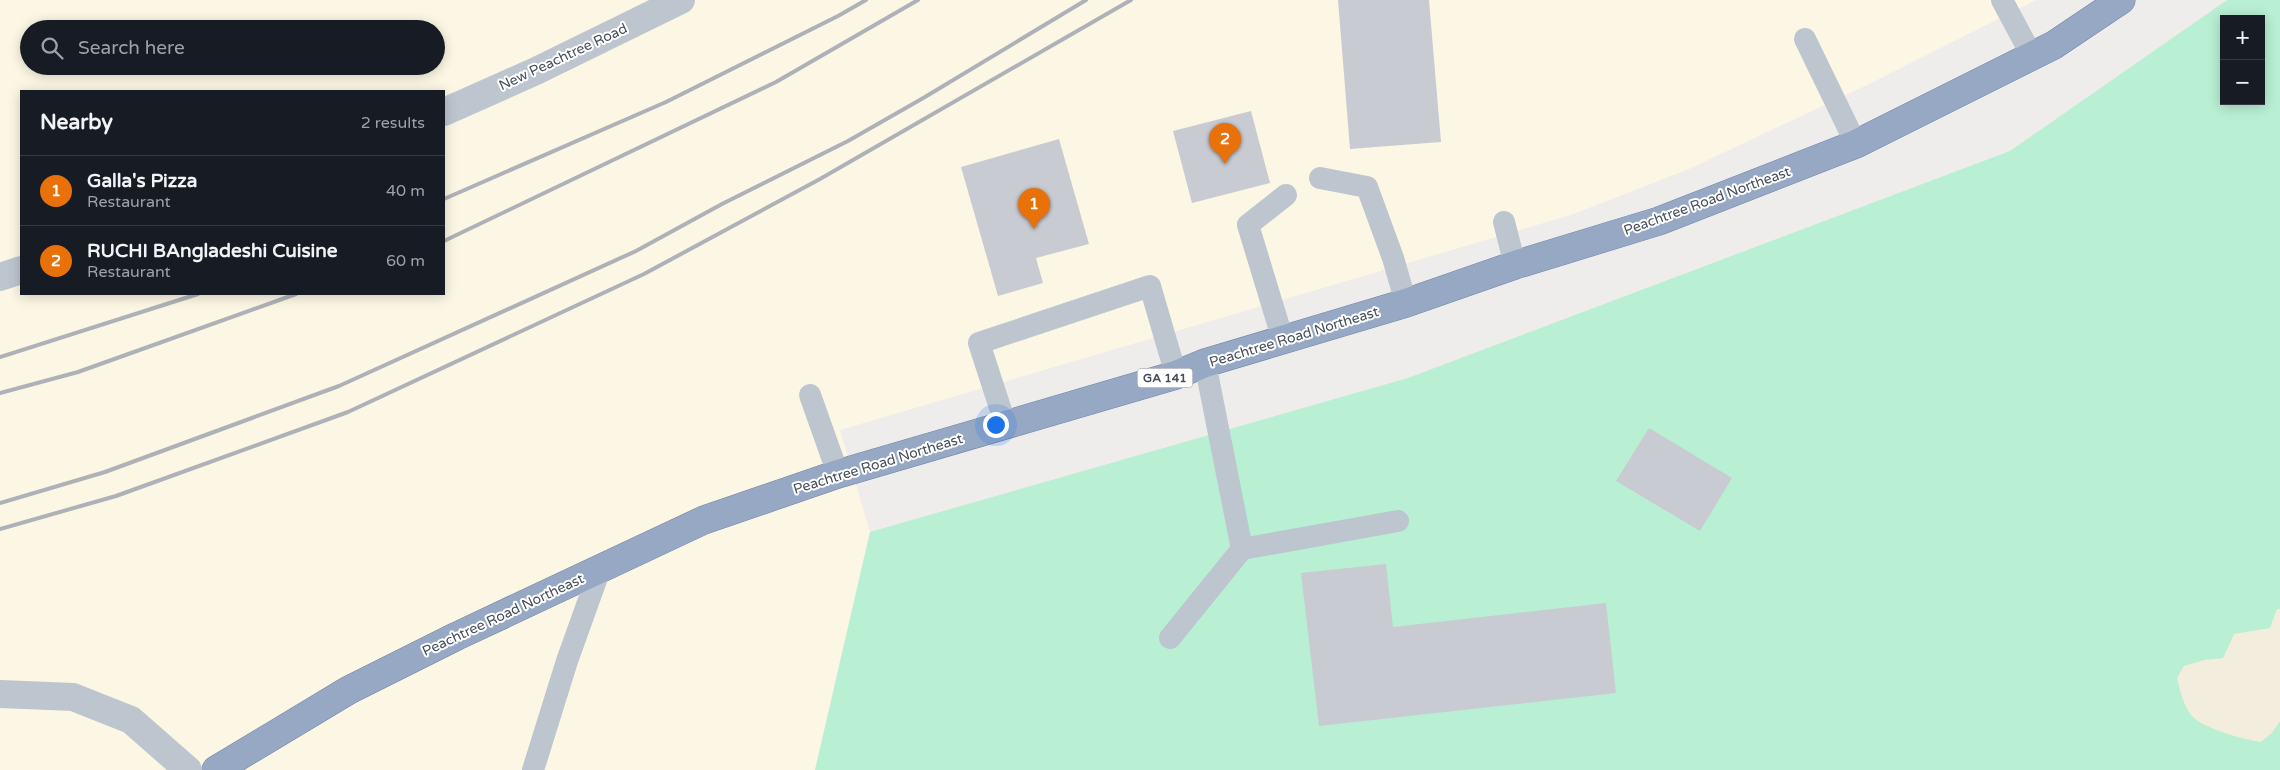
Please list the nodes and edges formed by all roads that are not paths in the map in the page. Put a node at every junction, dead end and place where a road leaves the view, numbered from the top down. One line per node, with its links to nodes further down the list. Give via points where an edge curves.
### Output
1 (681, 0): 6 (street, New Peachtree Road)
2 (2002, 0): 5 (lane)
3 (2121, 0): 5 (highway, Peachtree Road Northeast / GA 141)
4 (1805, 39): 7 (lane)
5 (2032, 56): 7 (highway, Peachtree Road Northeast / GA 141)
6 (445, 112)
7 (1856, 144): 11 (highway, Peachtree Road Northeast / GA 141, via 1659,221)
8 (1320, 178): 14 (lane, via 1367,187)
9 (1286, 195): 15 (lane, via 1248,225)
10 (1504, 222): 11 (lane)
11 (1515, 265): 14 (highway, Peachtree Road Northeast / GA 141)
12 (20, 270): 13 (street)
13 (0, 277)
14 (1406, 303): 15 (highway, Peachtree Road Northeast / GA 141)
15 (1283, 340): 16 (highway, Peachtree Road Northeast / GA 141)
16 (1205, 363): 17 (highway, Peachtree Road Northeast / GA 141); 22 (lane)
17 (1176, 375): 19 (highway, Peachtree Road Northeast / GA 141); 19 (lane, via 1150,286 980,343)
18 (810, 396): 20 (lane)
19 (1006, 426): 20 (highway, Peachtree Road Northeast / GA 141)
20 (838, 474): 23 (highway, Peachtree Road Northeast / GA 141, via 704,520)
21 (1398, 521): 22 (lane)
22 (1242, 549): 24 (lane)
23 (600, 569): 27 (highway, Peachtree Road Northeast / GA 141, via 349,690); 28 (lane, via 567,660)
24 (1170, 638)
25 (0, 694): 26 (street, via 73,697 131,720)
26 (188, 770)
27 (216, 770)
28 (533, 770)

